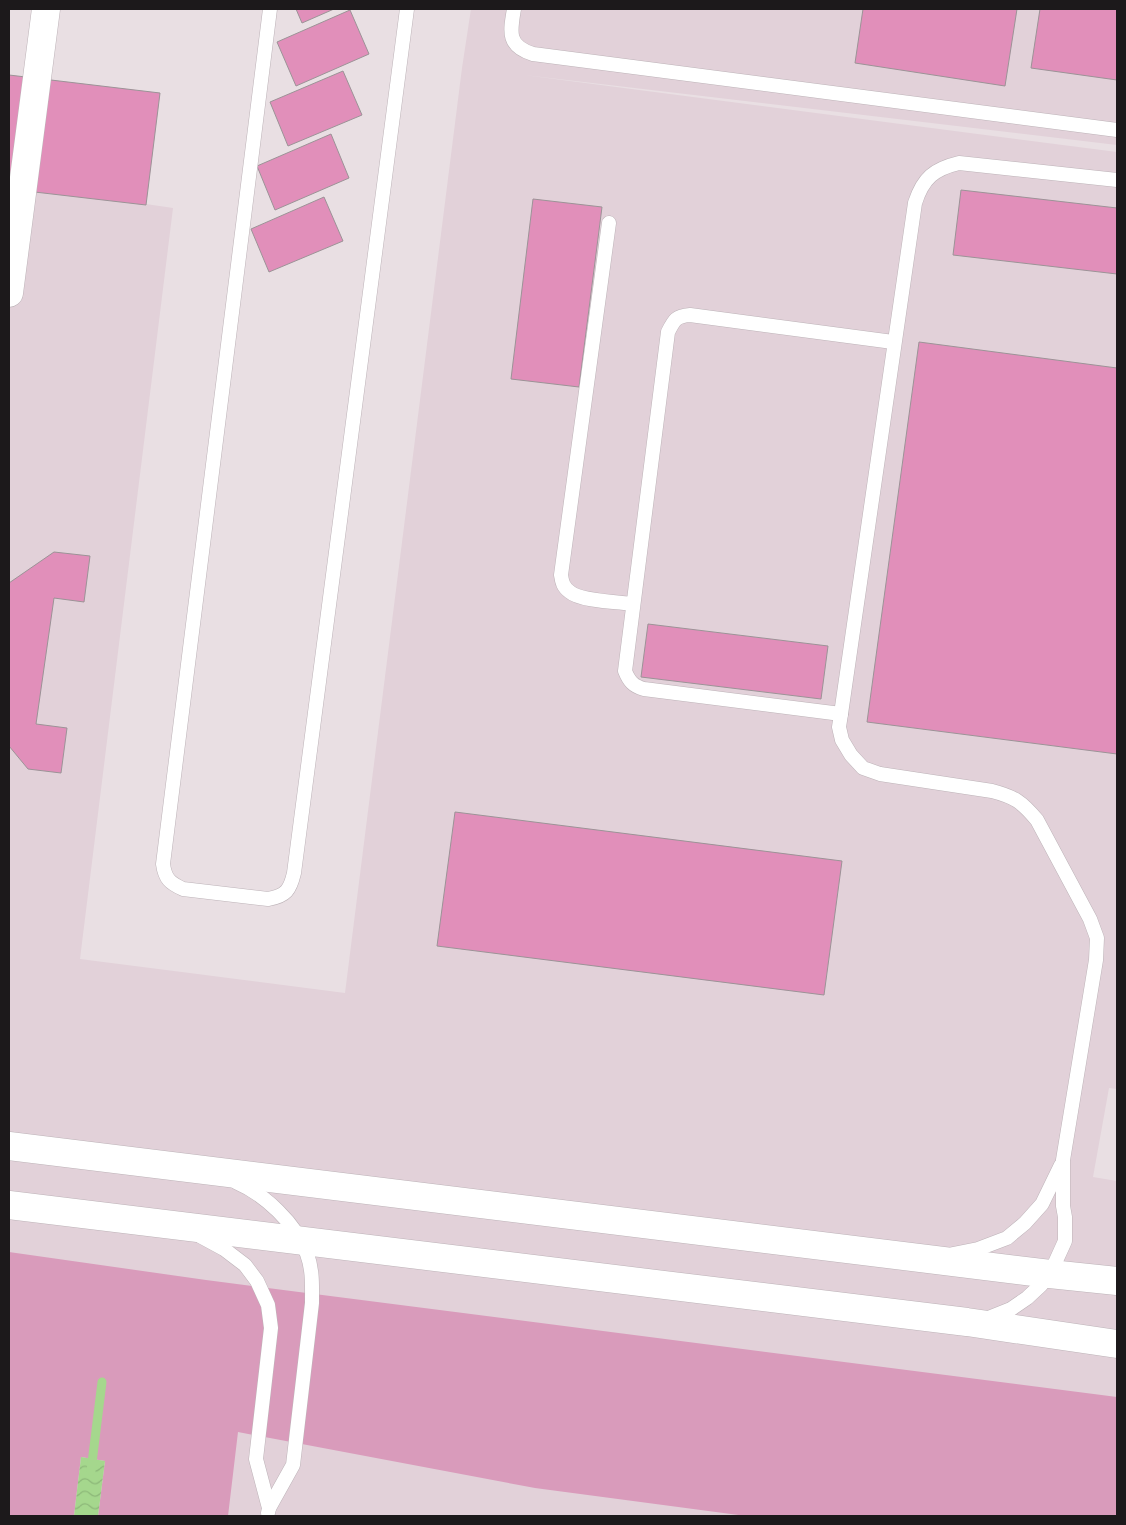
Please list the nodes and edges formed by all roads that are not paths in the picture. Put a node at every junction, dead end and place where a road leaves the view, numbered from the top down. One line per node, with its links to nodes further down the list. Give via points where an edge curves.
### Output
1 (46, 9): 8 (street)
2 (270, 9): 3 (lane, via 163,864 169,880 183,889 268,899 286,892 294,873)
3 (407, 9)
4 (514, 9): 5 (lane, via 511,36 516,45 533,54)
5 (1117, 130)
6 (1117, 180): 9 (lane, via 959,163 930,176 914,203)
7 (609, 223): 10 (lane, via 561,575 562,584 570,593 582,598)
8 (9, 294)
9 (893, 342): 10 (lane, via 690,314 673,322 668,332); 11 (lane)
10 (633, 604): 11 (lane, via 625,671 628,680 636,687)
11 (840, 714): 13 (lane, via 842,740 863,768 880,774 992,791 1010,796 1025,806 1037,820 1090,919 1097,938 1096,960)
12 (9, 1146): 14 (street)
13 (1063, 1160): 18 (lane, via 1042,1204 1007,1238 978,1249); 19 (lane, via 1064,1241)
14 (208, 1171): 17 (lane, via 249,1187 291,1224); 18 (street)
15 (9, 1205): 16 (street)
16 (175, 1225): 17 (street); 23 (lane, via 206,1238 245,1265 268,1305 271,1328 256,1459)
17 (301, 1240): 21 (street); 23 (lane, via 312,1277 312,1303 293,1465)
18 (928, 1259): 19 (street)
19 (1050, 1274): 20 (street); 21 (lane, via 1011,1310 992,1318)
20 (1117, 1281)
21 (967, 1322): 22 (street)
22 (1117, 1344)
23 (268, 1512)

